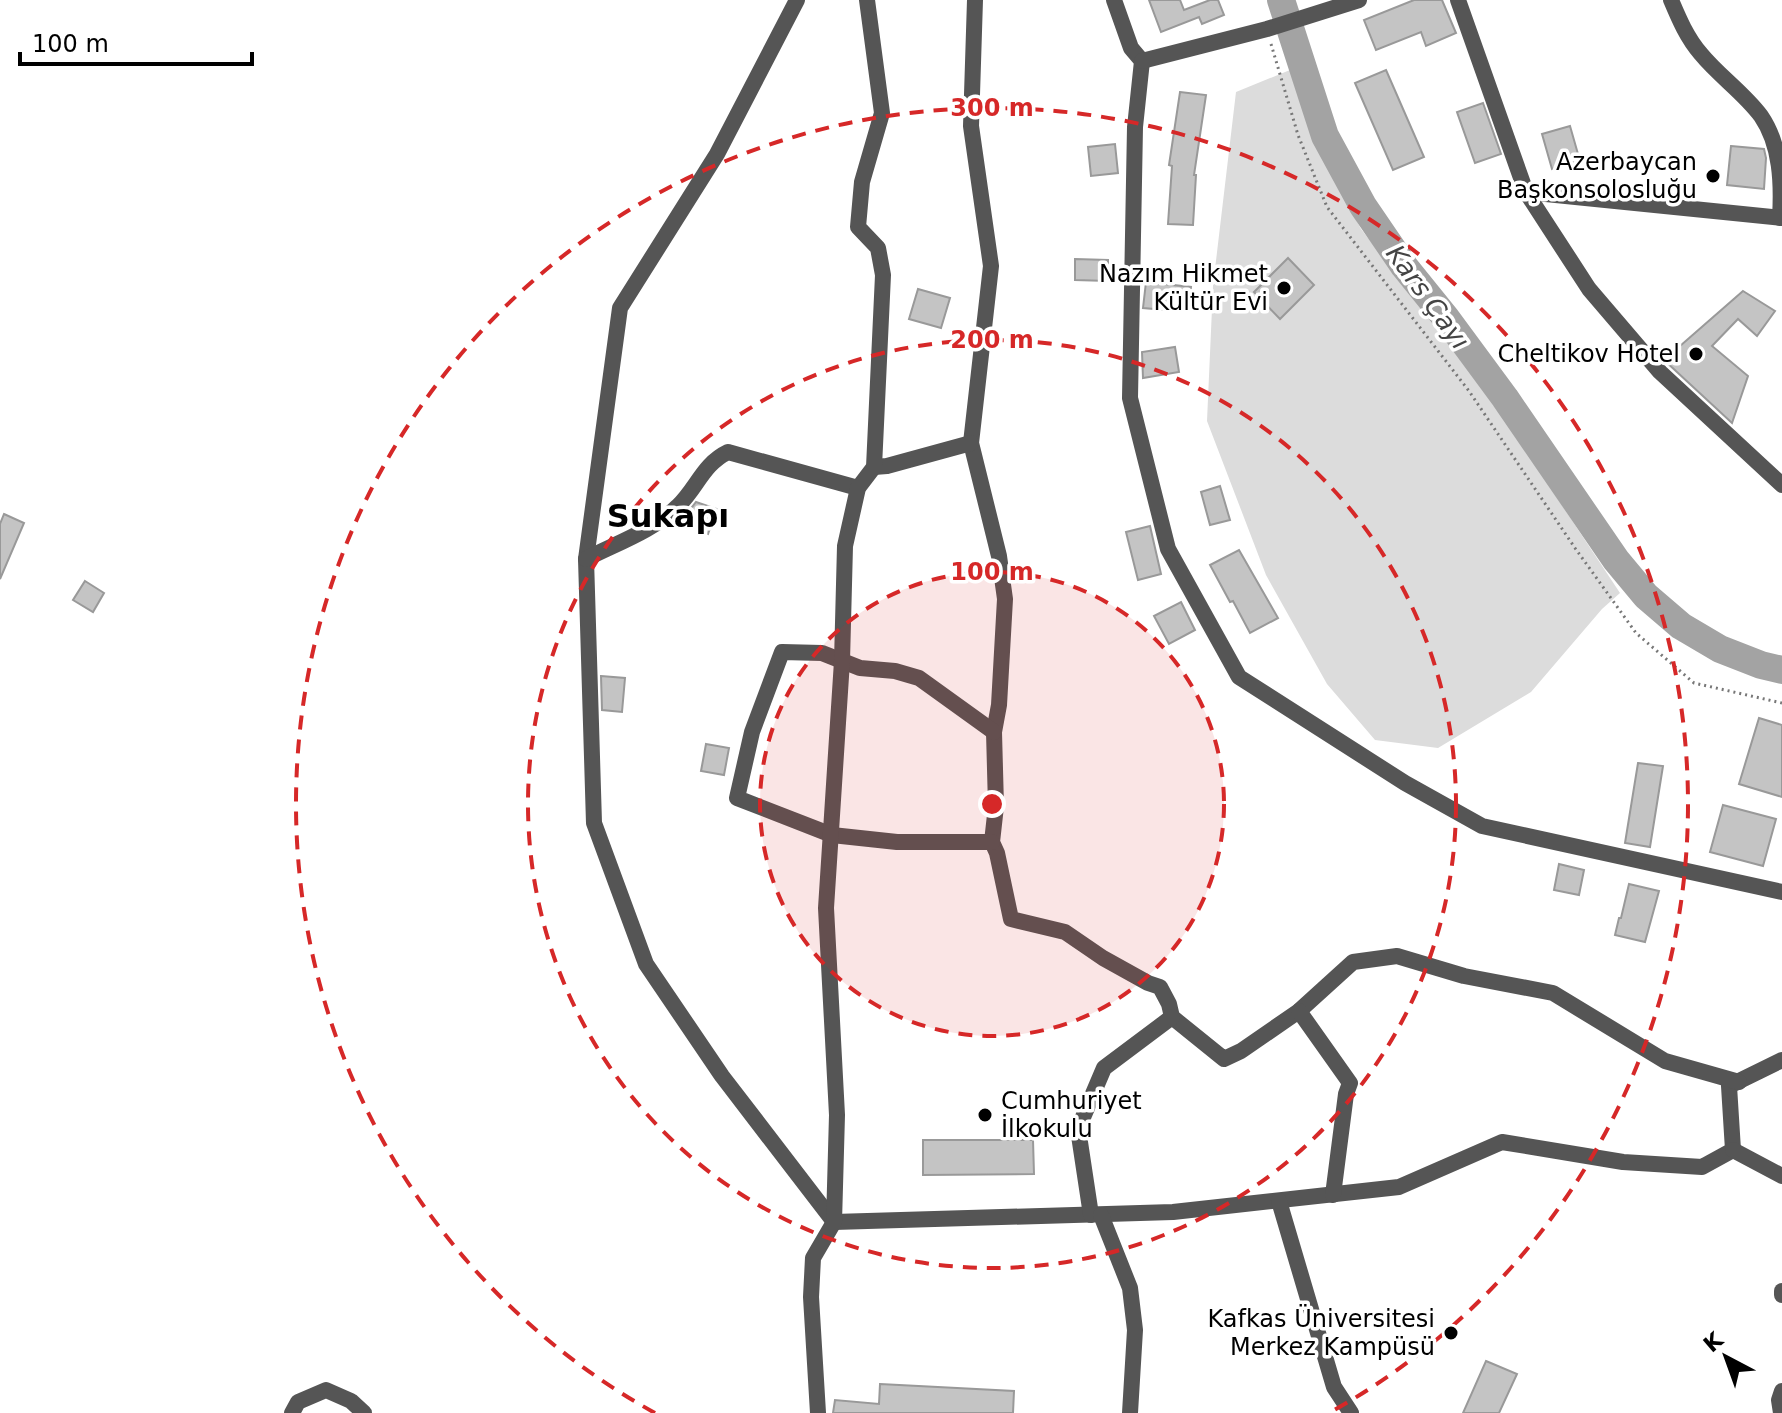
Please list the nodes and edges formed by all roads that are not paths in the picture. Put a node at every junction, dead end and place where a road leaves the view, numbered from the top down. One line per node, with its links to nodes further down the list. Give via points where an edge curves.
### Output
1 (797, 0): 15 (street, via 717,154 620,308)
2 (867, 0): 12 (street, via 882,113 862,182 858,227 878,248 883,275)
3 (975, 0): 11 (street, via 971,126 991,266)
4 (1114, 0): 8 (street, via 1131,48)
5 (1359, 0): 8 (street)
6 (1458, 0): 9 (street)
7 (1671, 0): 10 (street, via 1702,55 1766,125 1779,162)
8 (1142, 61): 20 (street, via 1135,127 1130,398 1168,549 1239,677 1482,826)
9 (1526, 192): 10 (street); 13 (street, via 1589,289 1660,372)
10 (1781, 218)
11 (971, 443): 12 (street); 17 (street, via 1005,599)
12 (874, 467): 14 (street)
13 (1782, 485)
14 (858, 488): 15 (street, via 728,452 714,458 661,521); 16 (street, via 845,546)
15 (586, 559): 30 (street, via 594,823 646,964 722,1076)
16 (842, 661): 17 (street, via 919,678); 18 (street); 18 (street, via 822,653 782,652 752,732 737,798)
17 (994, 732): 19 (street)
18 (832, 835): 19 (street, via 897,842); 30 (street, via 826,908 837,1115)
19 (992, 842): 22 (street, via 1011,919 1065,932 1160,987)
20 (1782, 892)
21 (1299, 1011): 22 (street, via 1224,1059); 24 (street, via 1353,962 1397,956 1553,993 1665,1061); 27 (street, via 1350,1083)
22 (1172, 1017): 29 (street, via 1104,1068 1078,1129)
23 (1782, 1060): 24 (street)
24 (1739, 1082): 25 (street, via 1729,1086)
25 (1733, 1150): 26 (street); 27 (street, via 1702,1167 1623,1162 1502,1142 1399,1187)
26 (1782, 1176)
27 (1333, 1195): 28 (street)
28 (1279, 1201): 29 (street); 36 (street, via 1334,1387)
29 (1096, 1215): 30 (street); 35 (street, via 1130,1288 1135,1330)
30 (834, 1222): 34 (street, via 813,1258)
31 (1782, 1391): 37 (street)
32 (292, 1413): 33 (street, via 298,1402 326,1390)
33 (364, 1413)
34 (818, 1413)
35 (1130, 1413)
36 (1351, 1413)
37 (1781, 1413)

